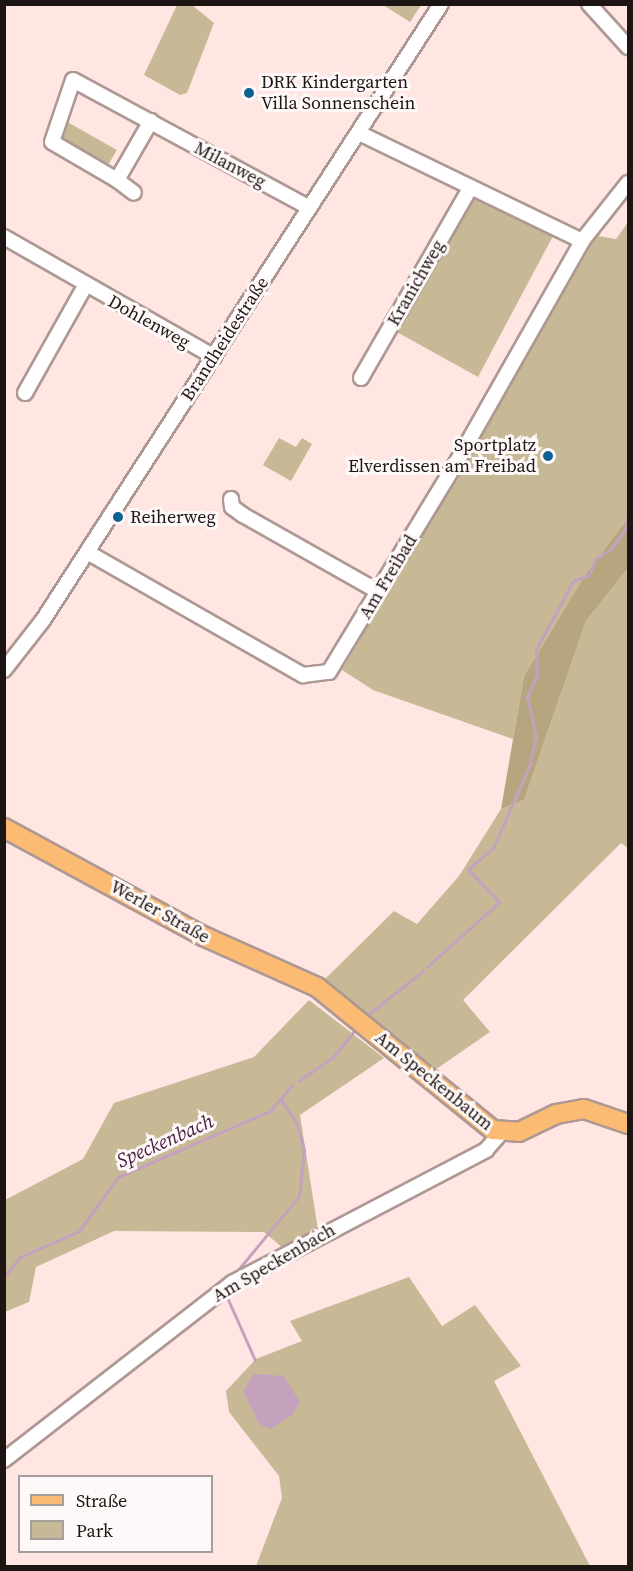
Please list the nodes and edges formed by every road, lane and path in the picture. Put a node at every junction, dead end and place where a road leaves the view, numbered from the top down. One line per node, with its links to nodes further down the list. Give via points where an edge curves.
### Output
1 (441, 4): 5 (street, Brandheidestraße)
2 (589, 4): 3 (street)
3 (628, 47)
4 (151, 122): 6 (street); 6 (street, Milanweg, via 74,80 52,142); 10 (street, Milanweg)
5 (358, 133): 8 (street); 10 (street, Brandheidestraße)
6 (117, 180): 9 (street, Milanweg)
7 (628, 183): 12 (street, Am Freibad)
8 (471, 187): 12 (street); 15 (street, Kranichweg)
9 (134, 193)
10 (310, 208): 14 (street, Brandheidestraße)
11 (4, 237): 13 (street, Dohlenweg)
12 (582, 241): 19 (street, Am Freibad)
13 (85, 286): 14 (street, Dohlenweg); 16 (street)
14 (214, 357): 18 (street, Brandheidestraße)
15 (361, 378)
16 (25, 393)
17 (231, 499): 19 (street, via 232,507 243,515)
18 (87, 552): 19 (street, Am Freibad, via 309,676 335,665); 20 (street, Brandheidestraße)
19 (379, 592)
20 (4, 670)
21 (4, 828): 22 (main road, Werler Straße, via 203,936)
22 (319, 988): 24 (main road, Am Speckenbaum, via 467,1112)
23 (628, 1124): 24 (main road, Am Speckenbaum, via 576,1110 519,1132)
24 (501, 1133): 25 (street, Am Speckenbach, via 486,1150 232,1283)
25 (4, 1460)

